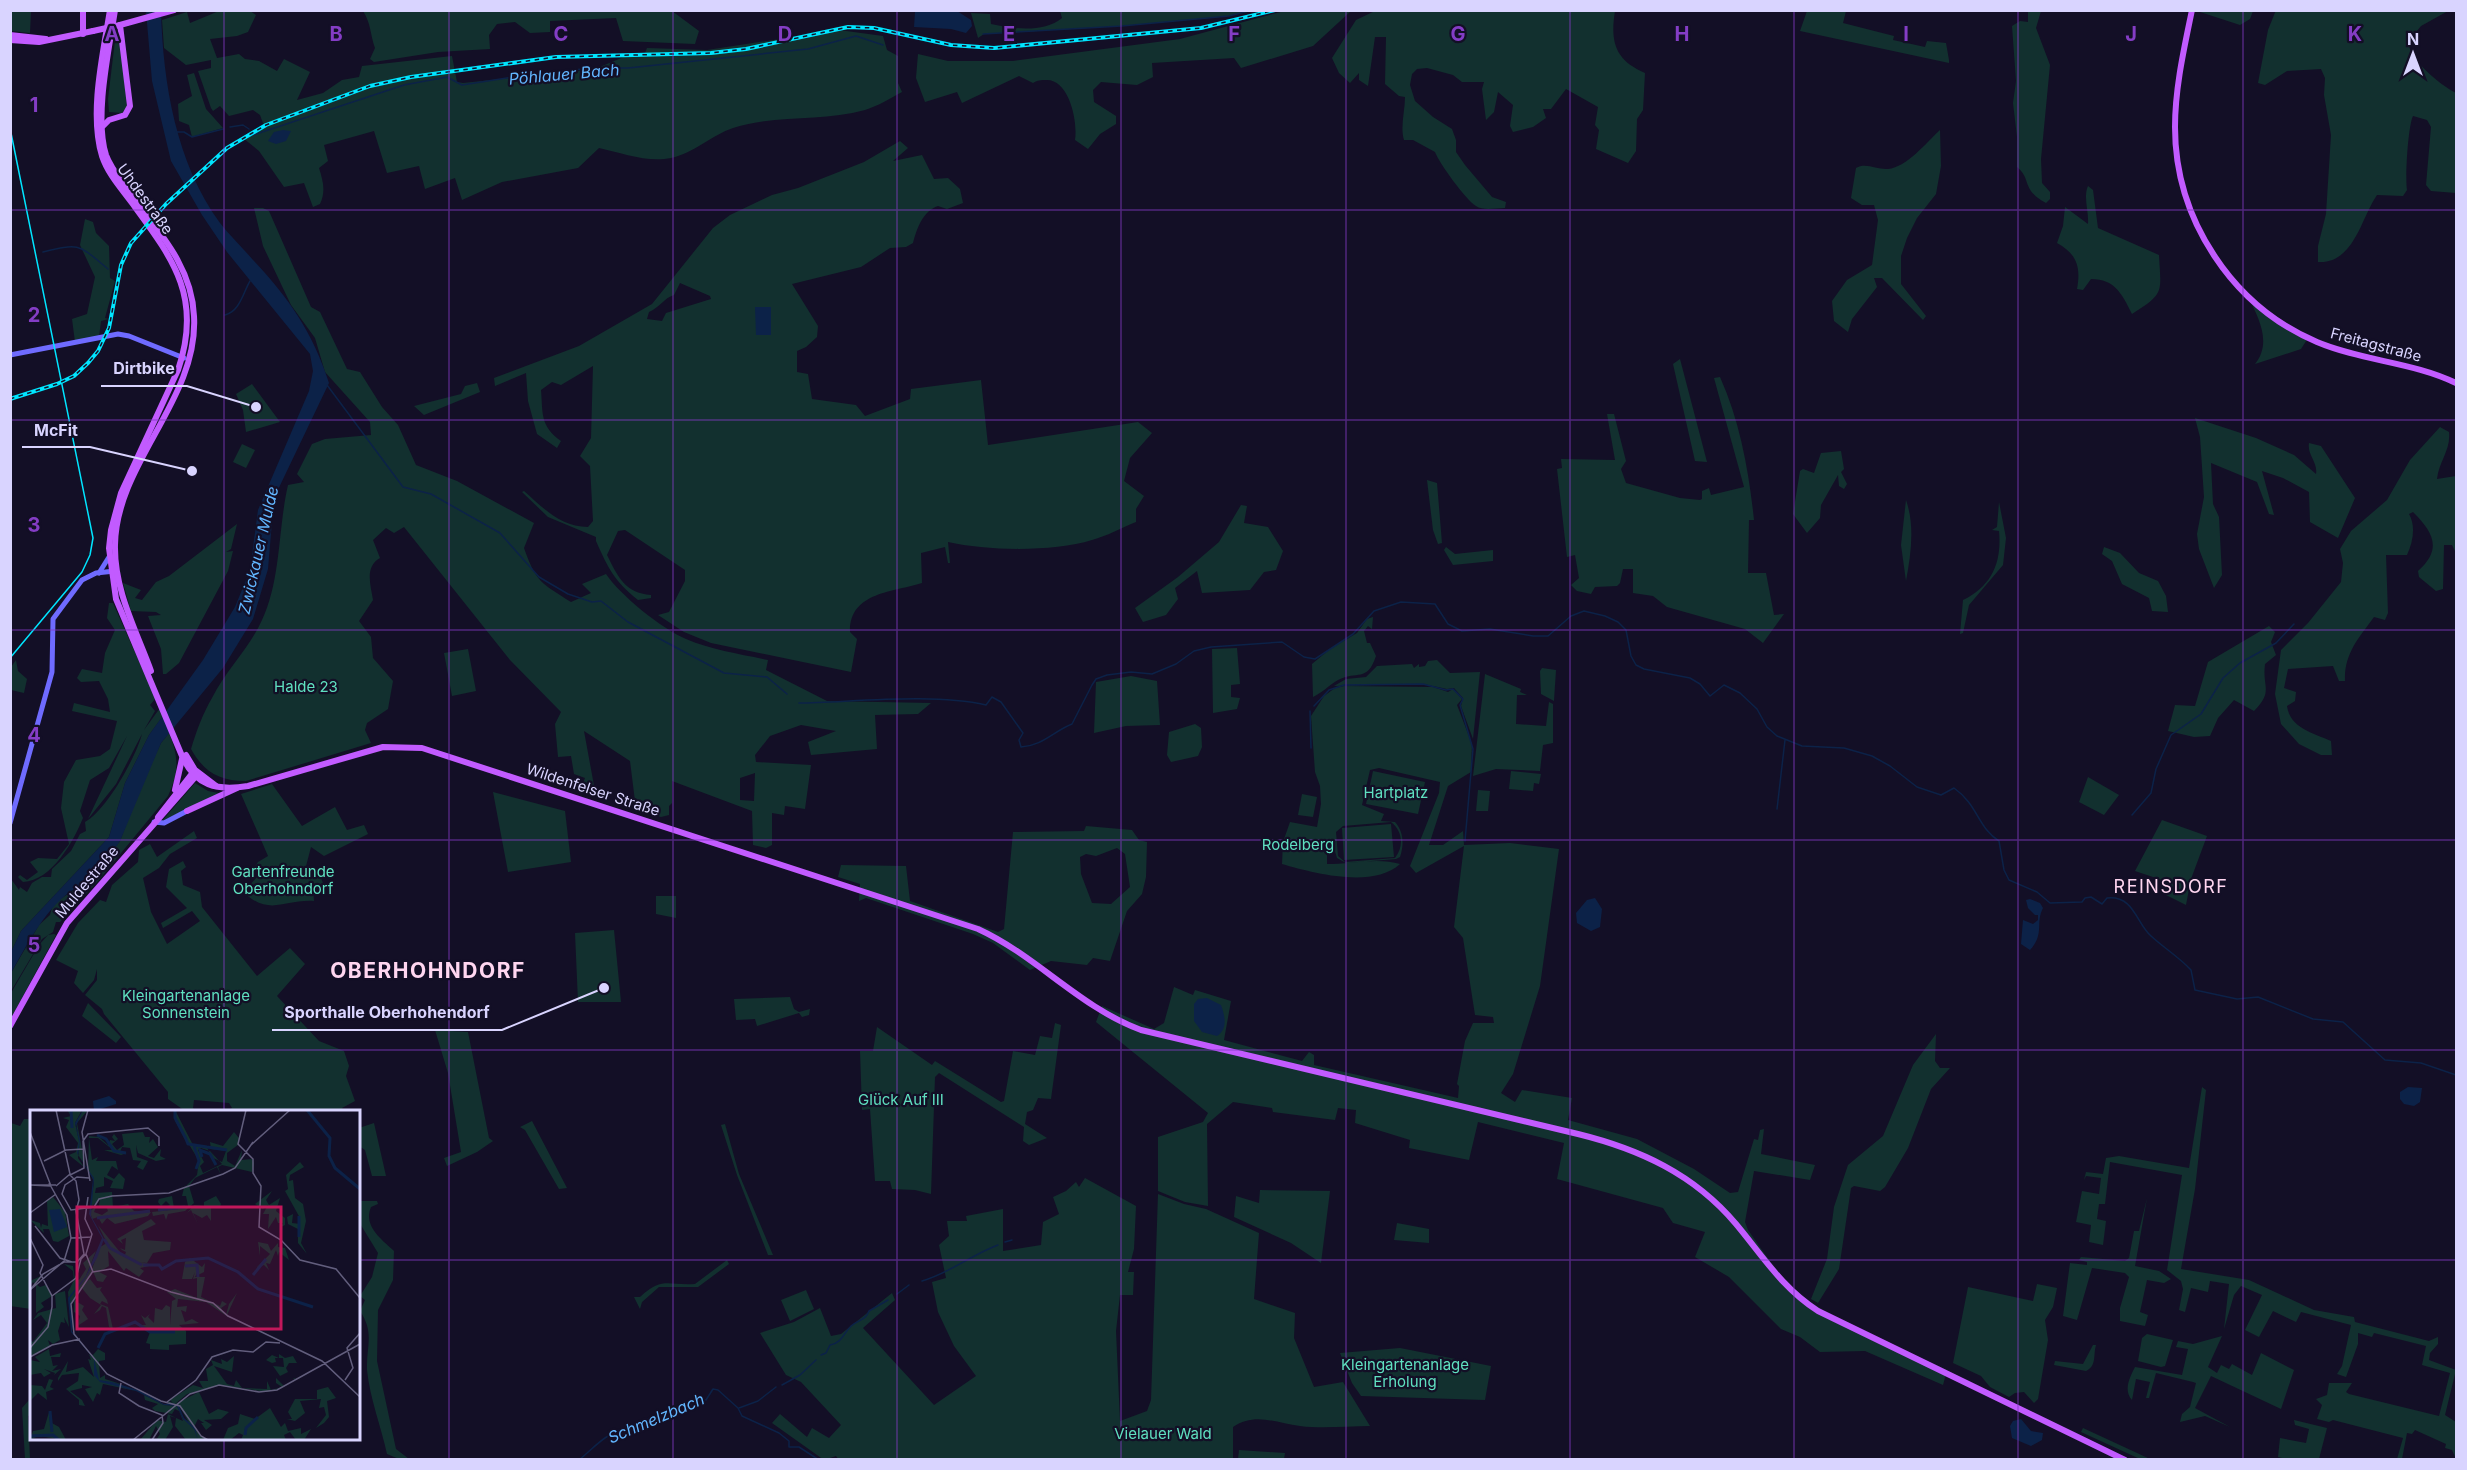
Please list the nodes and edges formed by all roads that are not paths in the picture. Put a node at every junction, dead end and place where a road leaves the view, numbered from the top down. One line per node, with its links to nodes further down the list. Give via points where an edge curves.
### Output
1 (83, 10): 6 (main road)
2 (174, 10): 5 (main road)
3 (2192, 10): 15 (main road, Freitagstraße, via 2176,96 2176,156 2189,206 2216,259 2258,305 2308,338 2339,350 2424,370)
4 (111, 12): 10 (main road, Uhdestraße); 14 (main road, Uhdestraße, via 99,84 101,153 112,176 163,244 178,272 186,308)
5 (120, 25): 6 (main road, bridge); 11 (main road, via 130,106 125,115)
6 (83, 34): 9 (main road)
7 (10, 35): 9 (main road)
8 (10, 40): 9 (main road)
9 (49, 40)
10 (103, 105): 11 (main road); 12 (main road, Uhdestraße)
11 (112, 118): 12 (main road)
12 (103, 126): 14 (main road, Uhdestraße, via 105,152 114,171 189,280 194,340)
13 (10, 355): 14 (main road, via 118,334)
14 (185, 359): 16 (main road, via 121,493 111,530); 17 (main road, via 121,509)
15 (2456, 383)
16 (109, 557): 17 (main road); 18 (main road)
17 (113, 571): 18 (main road); 19 (main road, via 116,599)
18 (99, 573): 26 (main road, via 82,580 53,619 52,672)
19 (179, 745): 20 (main road, Wildenfelser Straße); 21 (main road)
20 (182, 756): 21 (main road, Wildenfelser Straße); 23 (main road)
21 (195, 773): 22 (main road, Wildenfelser Straße, via 219,788); 23 (main road, Muldestraße); 25 (main road, Muldestraße)
22 (238, 788): 24 (main road); 28 (main road, Wildenfelser Straße, via 368,750 410,746 472,763 991,935 1096,1009 1141,1030 1594,1138 1653,1159 1711,1198 1774,1274 1812,1307)
23 (173, 797): 25 (main road, Muldestraße)
24 (187, 811): 25 (main road, via 164,823)
25 (154, 822): 27 (main road, Muldestraße, via 67,923)
26 (10, 823)
27 (10, 1026)
28 (2125, 1460)

